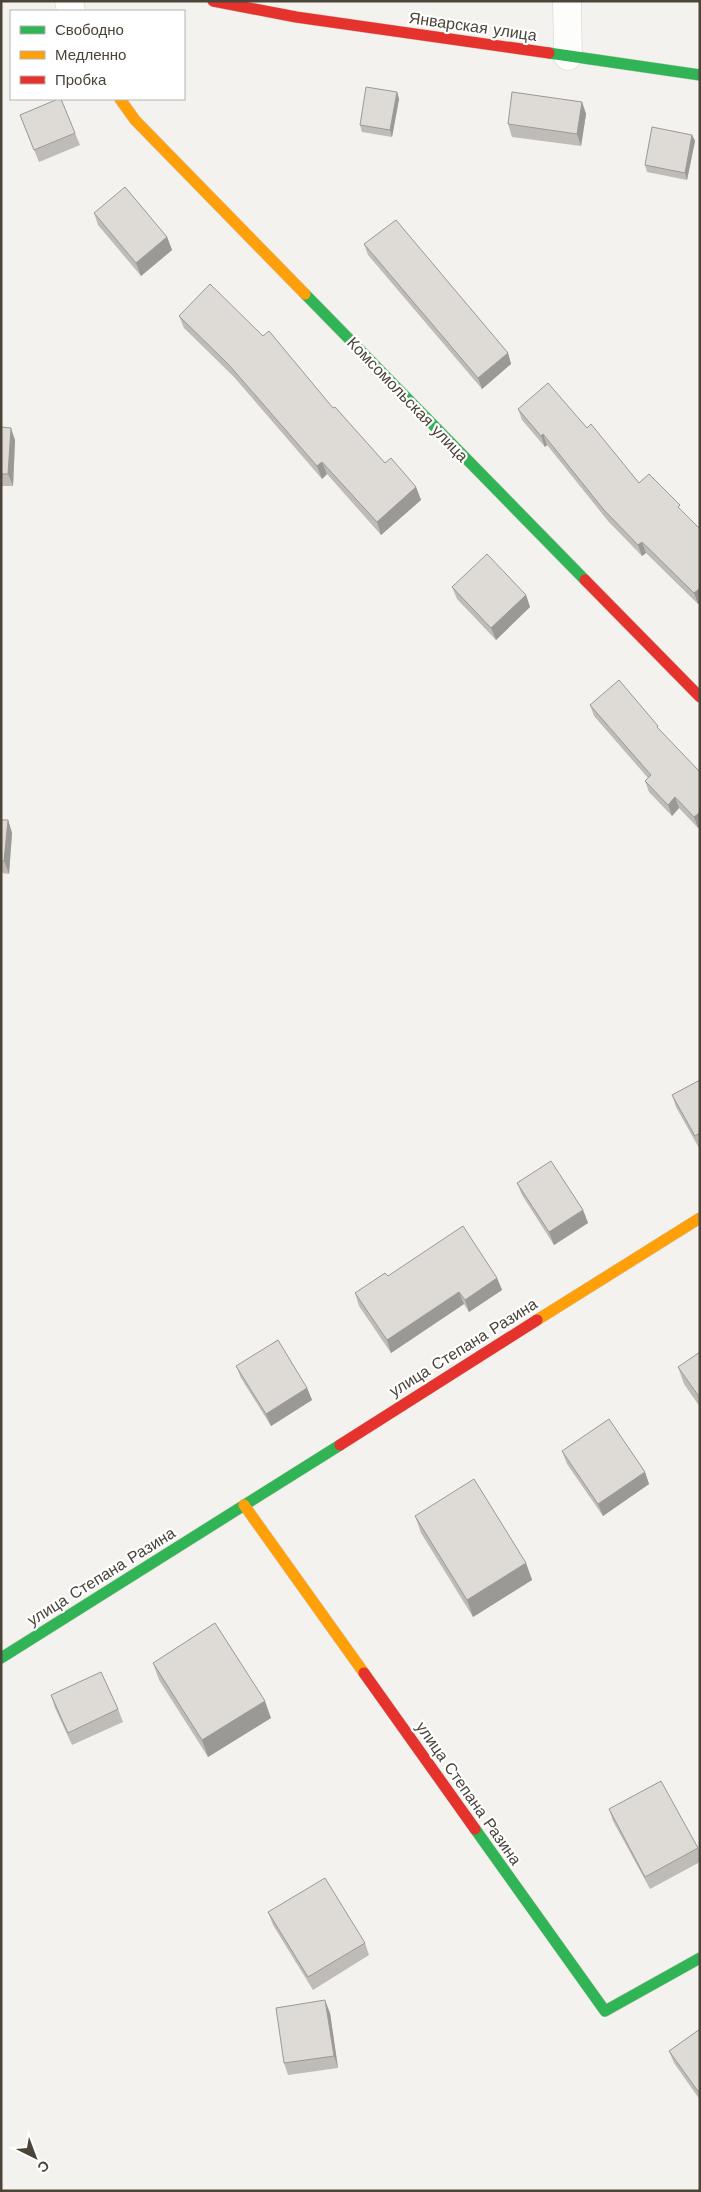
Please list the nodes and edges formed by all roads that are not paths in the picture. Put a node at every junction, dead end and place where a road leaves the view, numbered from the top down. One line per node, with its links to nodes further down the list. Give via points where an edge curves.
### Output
1 (213, 1): 3 (street, Январская улица, via 296,17)
2 (567, 1): 3 (street)
3 (568, 56): 4 (street, Январская улица)
4 (700, 75)
5 (121, 100): 6 (street, Комсомольская улица, via 135,120)
6 (700, 697)
7 (700, 1218): 8 (street, улица Степана Разина)
8 (244, 1505): 9 (street, улица Степана Разина); 10 (street, улица Степана Разина, via 605,2011)
9 (1, 1658)
10 (700, 1958)

